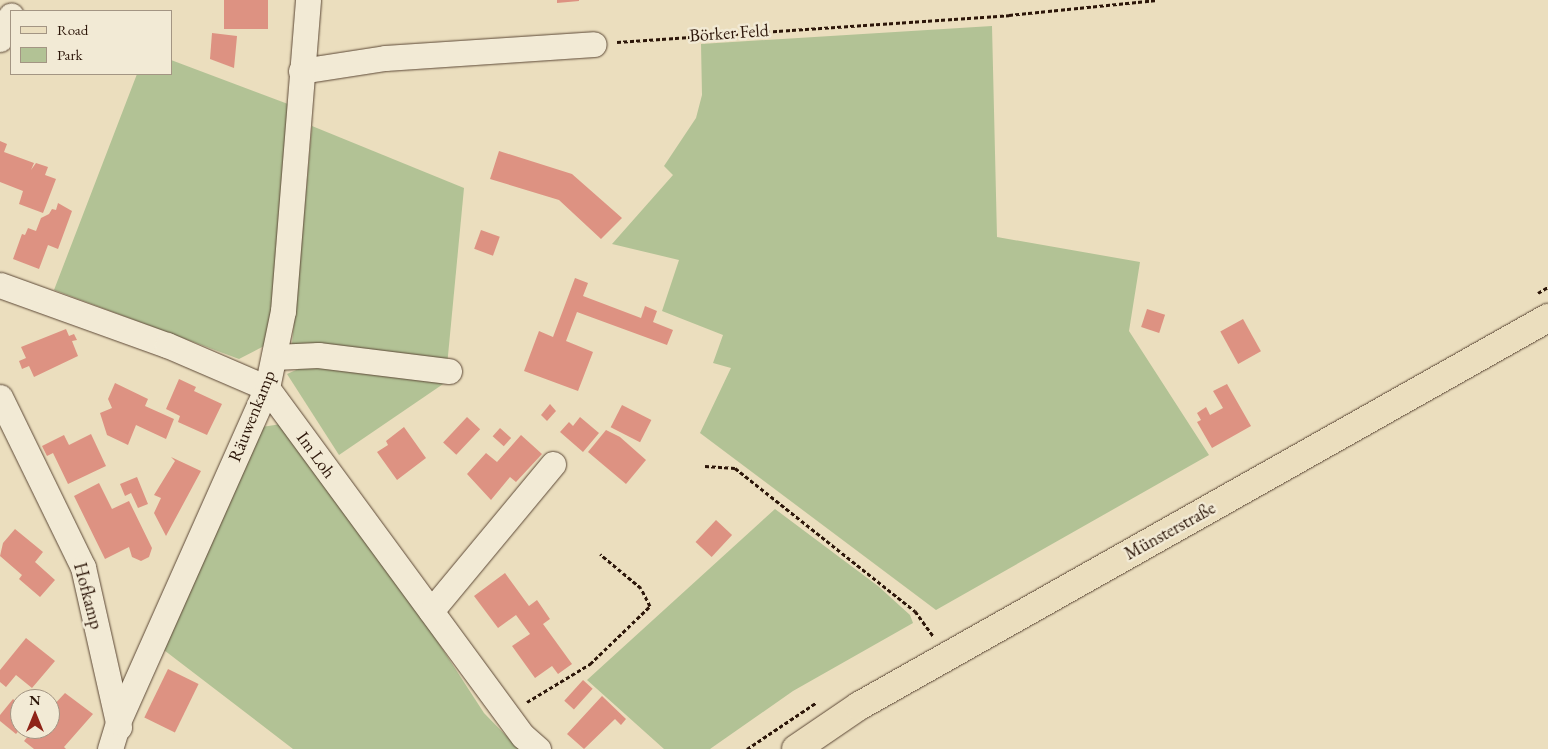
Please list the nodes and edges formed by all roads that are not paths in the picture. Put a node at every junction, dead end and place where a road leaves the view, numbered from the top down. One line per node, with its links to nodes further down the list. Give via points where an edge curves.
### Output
1 (308, 0): 5 (street, Räuwenkamp)
2 (10, 17): 3 (street)
3 (0, 39)
4 (594, 44): 5 (street, via 385,58)
5 (302, 71): 8 (street, Räuwenkamp, via 283,311)
6 (0, 285): 10 (street, via 167,345)
7 (1548, 318): 18 (main road, Münsterstraße, via 859,706)
8 (274, 357): 9 (street, via 318,355); 10 (street, Räuwenkamp)
9 (448, 371)
10 (267, 388): 13 (street, Im Loh); 14 (street, Räuwenkamp)
11 (0, 398): 14 (street, Hofkamp, via 84,567)
12 (552, 464): 13 (street)
13 (431, 611): 17 (street, Im Loh, via 507,714)
14 (118, 722): 15 (street, Räuwenkamp); 16 (street, Hofkamp)
15 (110, 749)
16 (125, 749)
17 (538, 749)
18 (796, 749)

